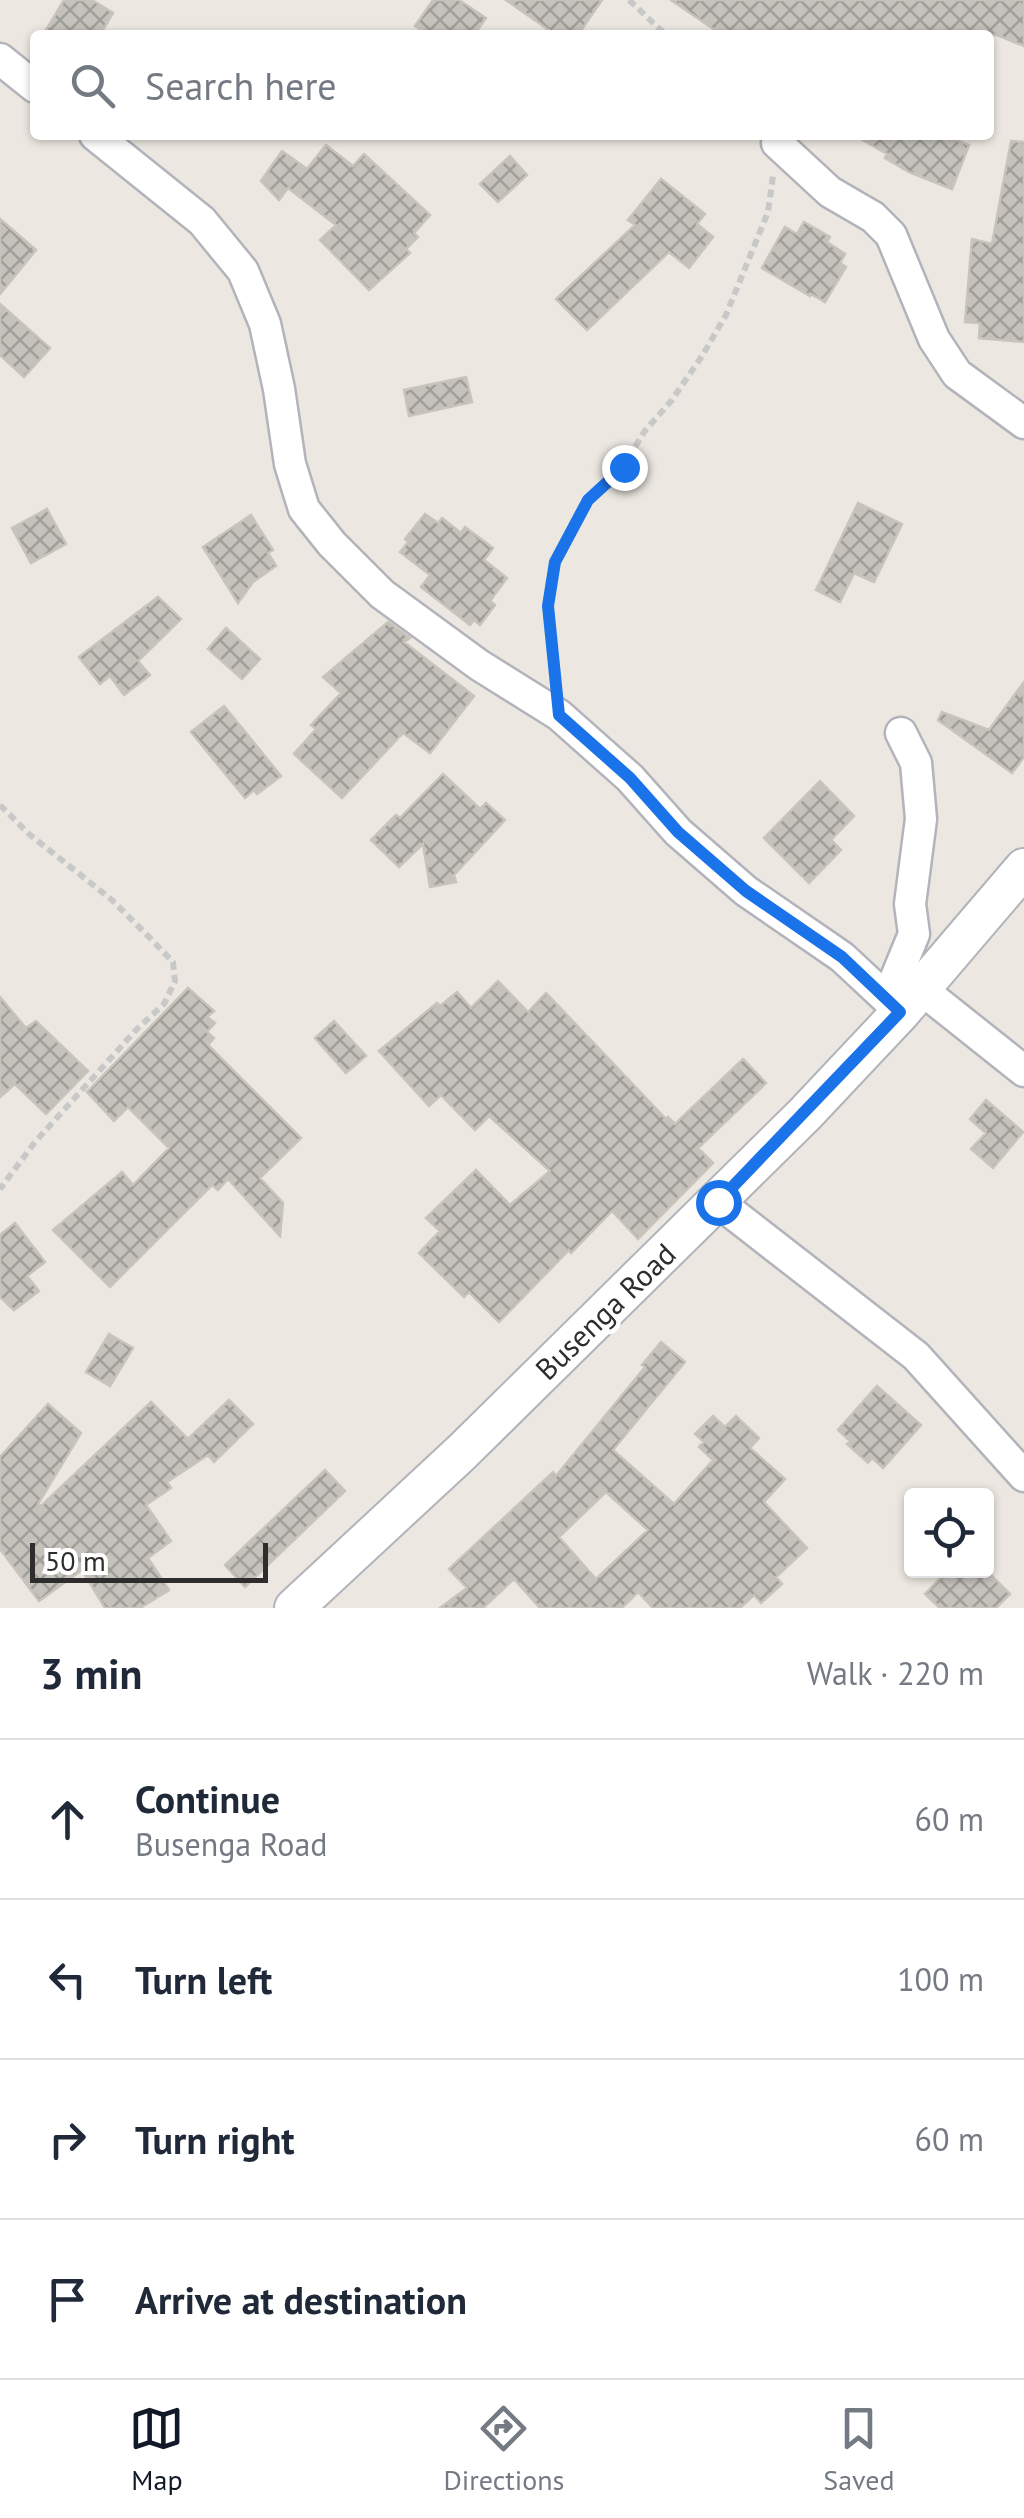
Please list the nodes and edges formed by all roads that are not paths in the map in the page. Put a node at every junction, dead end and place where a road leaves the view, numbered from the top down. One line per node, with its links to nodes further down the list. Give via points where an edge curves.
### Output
1 (0, 59): 2 (street)
2 (30, 83)
3 (100, 140): 8 (street, via 202,221 243,271 265,324 304,509 332,544 382,594 559,715 746,891)
4 (777, 143): 5 (street, via 891,235 934,339 957,374)
5 (1024, 423)
6 (901, 733): 8 (street, via 916,763 921,819)
7 (1024, 868): 8 (street, Busenga Road)
8 (903, 999): 9 (street); 10 (street, Busenga Road)
9 (1024, 1071)
10 (718, 1202): 11 (street, via 916,1356); 12 (street, Busenga Road)
11 (1024, 1476)
12 (294, 1608)

